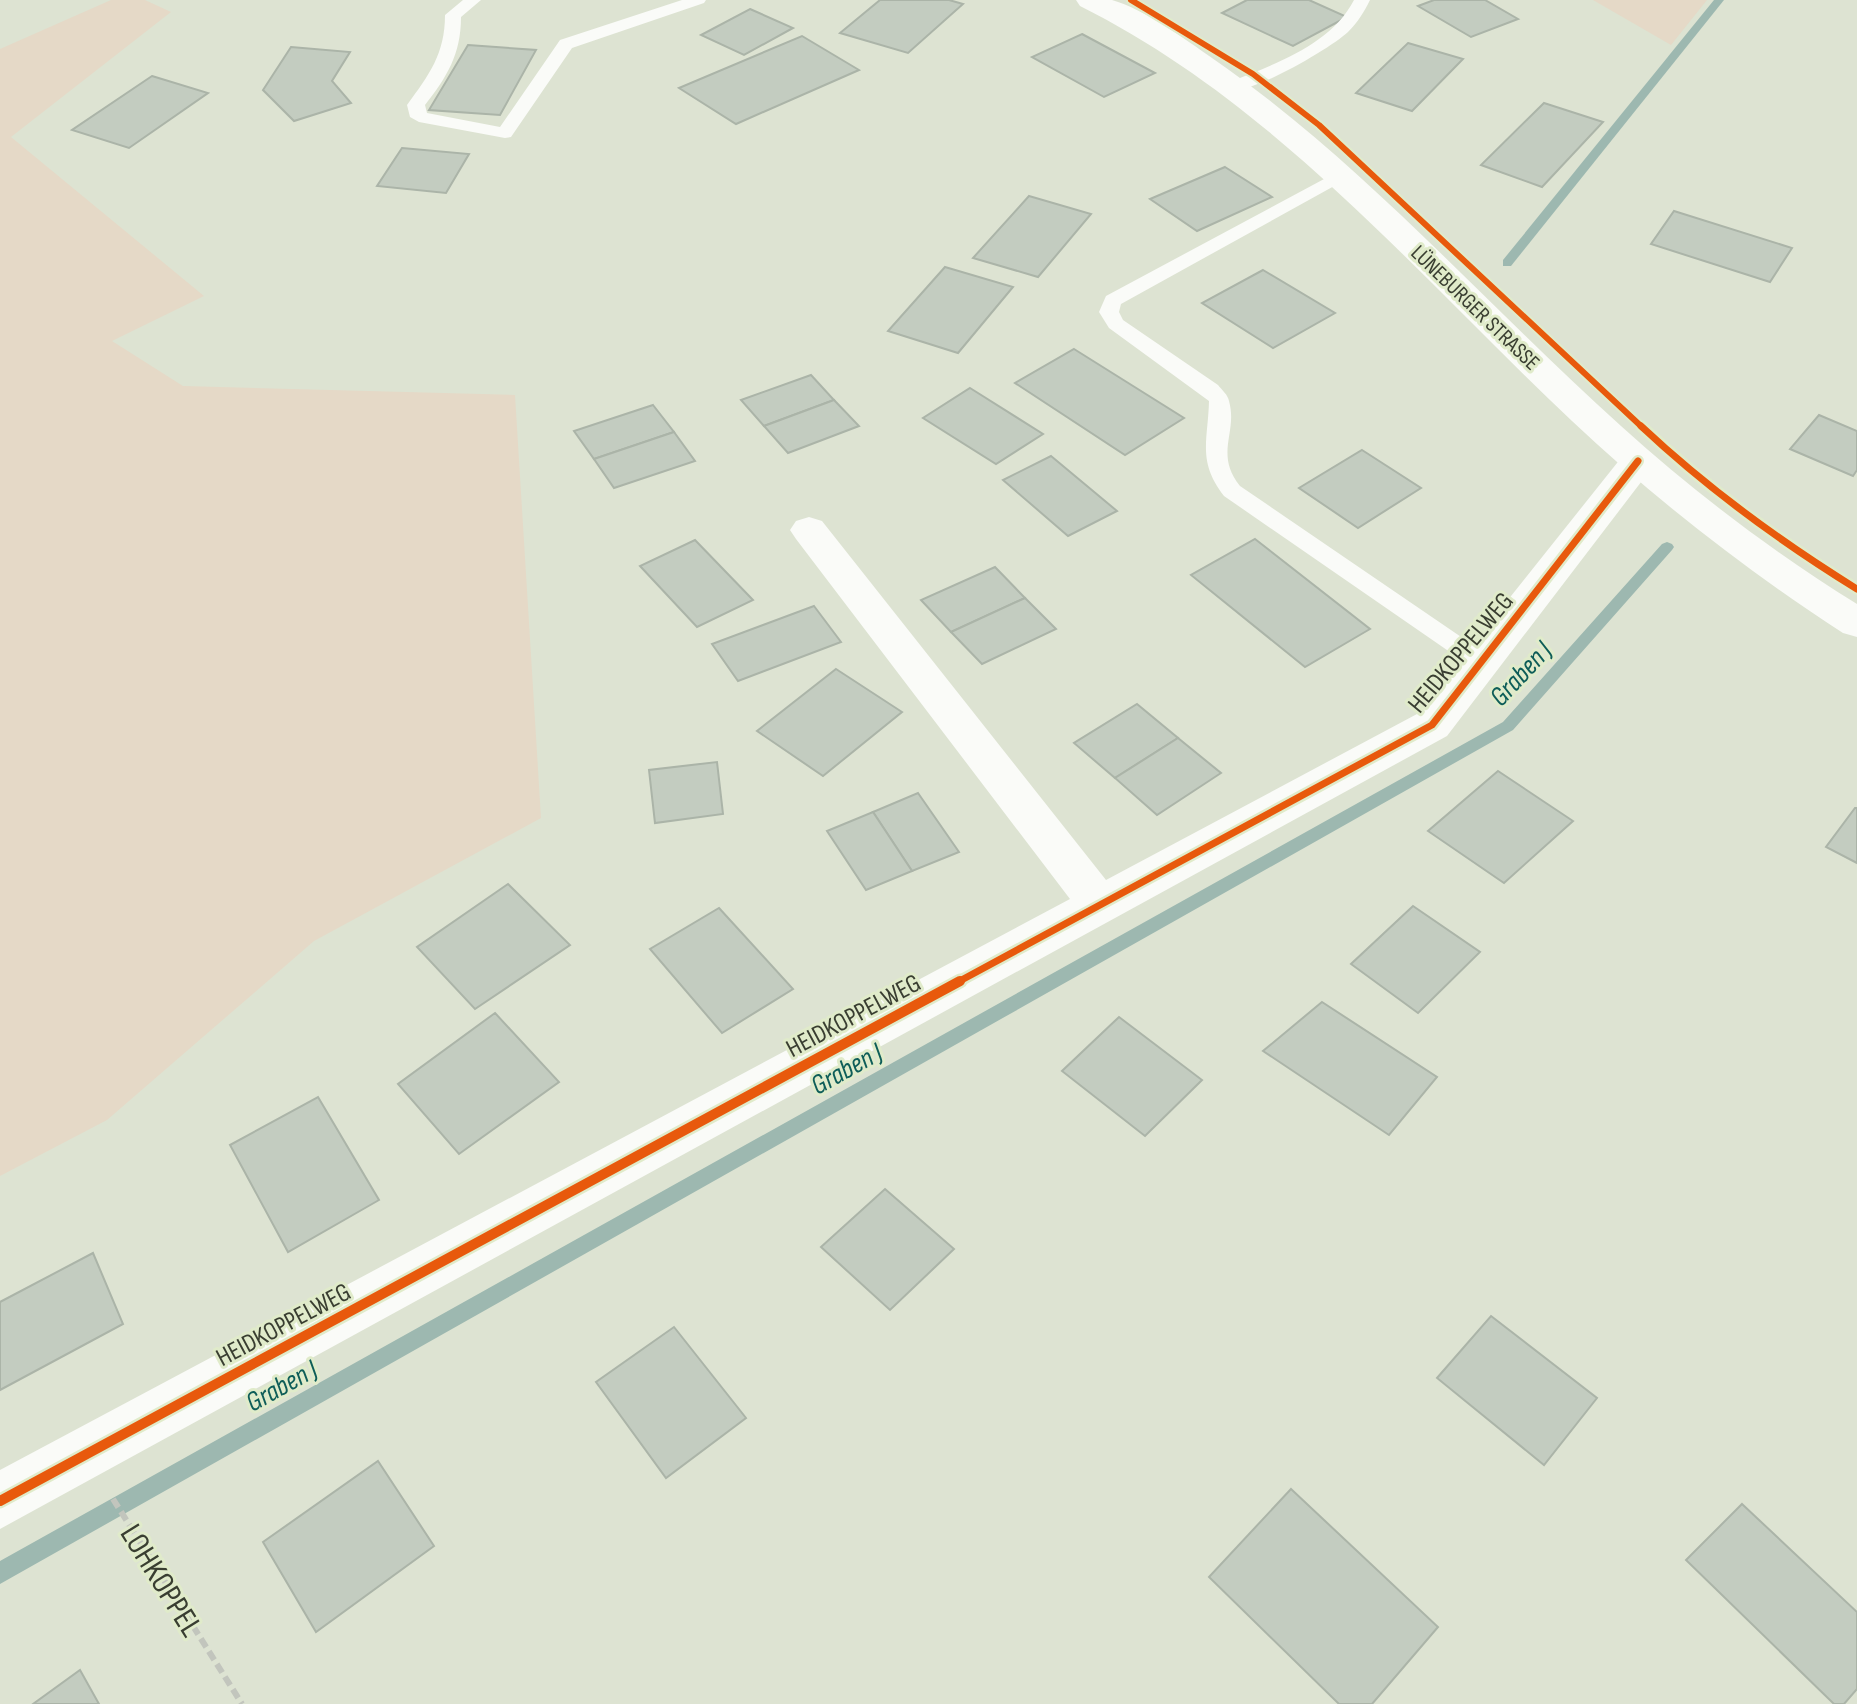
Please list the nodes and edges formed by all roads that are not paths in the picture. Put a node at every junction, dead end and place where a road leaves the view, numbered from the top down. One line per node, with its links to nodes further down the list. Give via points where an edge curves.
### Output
1 (473, 0): 2 (lane, via 453,15 448,62 416,105 419,117 505,133 566,44)
2 (698, 0)
3 (1090, 0): 5 (street, LÜNEBURGER STRASSE)
4 (1362, 0): 5 (lane, via 1354,17 1313,48)
5 (1235, 86): 6 (street, LÜNEBURGER STRASSE)
6 (1339, 176): 7 (street, LÜNEBURGER STRASSE); 10 (lane, via 1113,300 1109,315 1219,400 1215,462 1232,491)
7 (1638, 461): 9 (street, LÜNEBURGER STRASSE, via 1721,528); 10 (street, HEIDKOPPELWEG)
8 (809, 530): 11 (street)
9 (1857, 623)
10 (1481, 662): 11 (street, HEIDKOPPELWEG, via 1432,725)
11 (1099, 904): 12 (street, HEIDKOPPELWEG)
12 (0, 1501)

